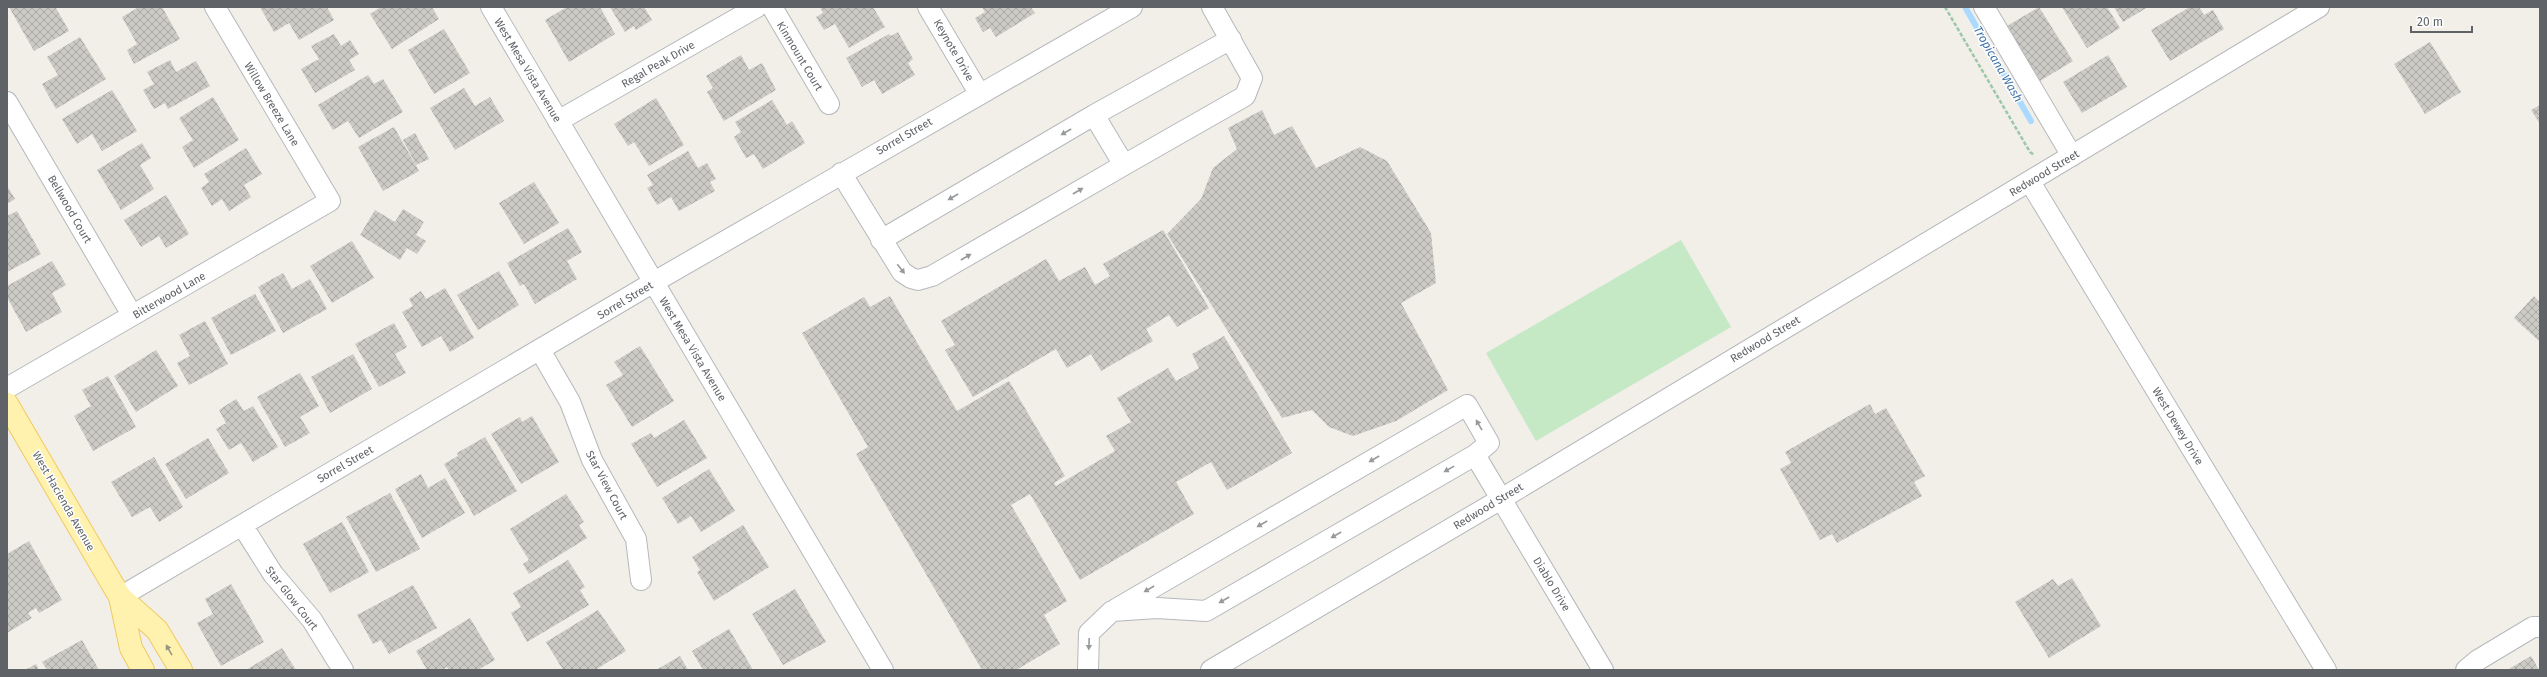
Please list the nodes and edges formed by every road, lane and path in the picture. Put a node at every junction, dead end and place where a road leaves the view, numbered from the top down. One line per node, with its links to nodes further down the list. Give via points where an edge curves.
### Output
1 (215, 7): 22 (street, Willow Breeze Lane)
2 (491, 7): 16 (street, West Mesa Vista Avenue)
3 (757, 7): 16 (street, Regal Peak Drive)
4 (772, 7): 14 (street, Kinmount Court)
5 (928, 7): 12 (street, Keynote Drive)
6 (1132, 7): 12 (street, Sorrel Street)
7 (1212, 7): 11 (street)
8 (1945, 7): 17 (path, via 2030,152)
9 (1984, 7): 18 (street)
10 (2319, 7): 18 (street, Redwood Street)
11 (1231, 39): 15 (street); 19 (street, via 1252,78 1245,96)
12 (979, 93): 20 (street, Sorrel Street)
13 (7, 102): 25 (street, Bellwood Court)
14 (829, 104)
15 (1094, 115): 19 (street); 23 (street, one-way to 23)
16 (558, 121): 24 (street, West Mesa Vista Avenue)
17 (2034, 154)
18 (2072, 156): 21 (street, Redwood Street)
19 (1124, 165): 23 (street, one-way to 19, via 906,276 926,279)
20 (841, 173): 23 (street); 24 (street, Sorrel Street)
21 (2030, 182): 30 (street, Redwood Street, via 1817,307); 43 (street, West Dewey Drive)
22 (330, 202): 25 (street, Bitterwood Lane)
23 (881, 240)
24 (654, 282): 26 (street, Sorrel Street); 39 (street, West Mesa Vista Avenue)
25 (132, 316): 27 (street, Bitterwood Lane)
26 (540, 350): 31 (street, Sorrel Street); 32 (street, Star View Court, via 570,402 592,460 636,539)
27 (7, 388)
28 (7, 404): 33 (main road, West Hacienda Avenue)
29 (1475, 455): 30 (street, Diablo Drive); 34 (street, one-way to 34, via 1206,611 1157,608); 34 (street, one-way to 34, via 1489,443 1467,405)
30 (1501, 499): 41 (street, Redwood Street); 42 (street, Diablo Drive)
31 (242, 525): 33 (street, Sorrel Street); 38 (street, Star Glow Court, via 273,574 312,620)
32 (641, 580)
33 (120, 597): 36 (main road, West Hacienda Avenue, via 131,648); 37 (main road, West Hacienda Avenue, one-way to 33, via 157,630)
34 (1112, 611): 40 (street, one-way to 40, via 1089,633)
35 (2540, 627): 44 (street, via 2533,627)
36 (143, 670)
37 (181, 670)
38 (343, 670)
39 (883, 670)
40 (1088, 670)
41 (1211, 670)
42 (1603, 670)
43 (2326, 670)
44 (2466, 670)

